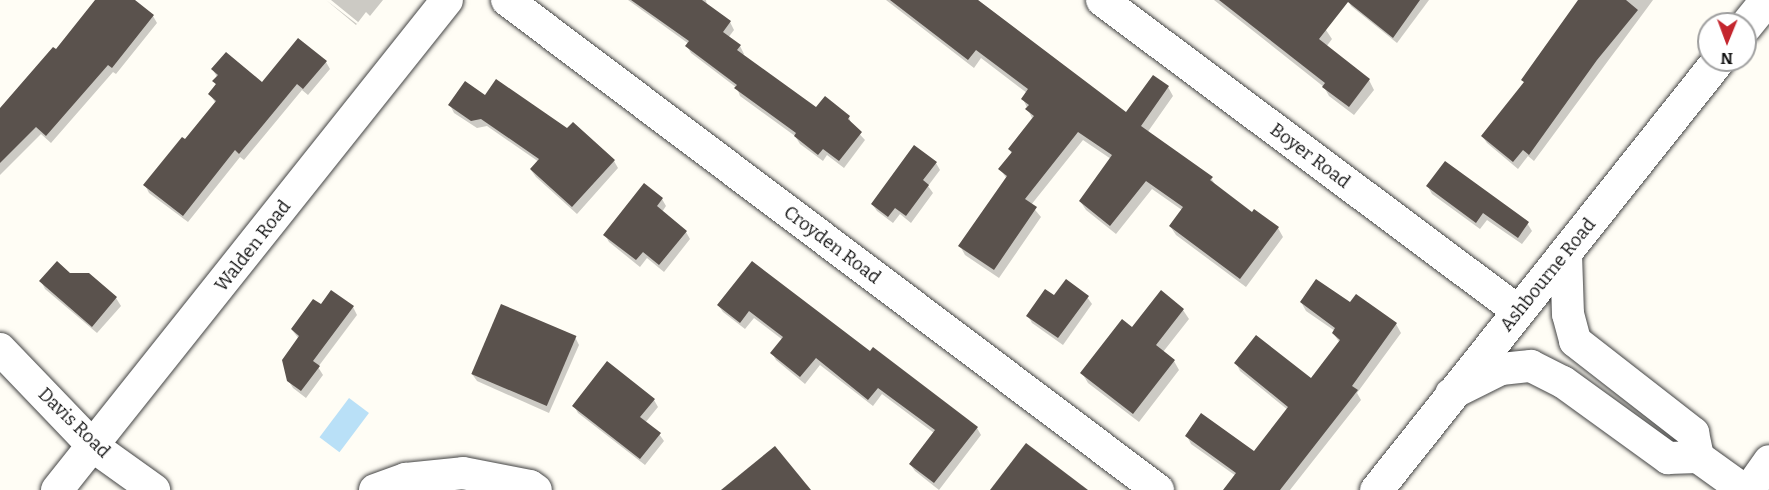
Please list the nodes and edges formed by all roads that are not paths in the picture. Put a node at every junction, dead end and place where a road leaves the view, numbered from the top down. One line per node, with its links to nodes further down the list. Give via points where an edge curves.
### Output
1 (447, 0): 11 (street, Walden Road)
2 (507, 0): 18 (street, Croyden Road)
3 (1102, 0): 8 (street, Boyer Road)
4 (1766, 0): 5 (street)
5 (1756, 12)
6 (1709, 72): 7 (street, Ashbourne Road)
7 (1566, 254): 8 (street, Ashbourne Road); 12 (street, via 1568,314 1575,341 1693,433)
8 (1518, 311): 10 (street, Ashbourne Road)
9 (0, 349): 11 (street, Davis Road)
10 (1451, 394): 12 (street, via 1501,369 1532,366 1563,382 1668,458); 19 (street, Ashbourne Road)
11 (94, 447): 14 (street, Walden Road); 15 (street, Davis Road)
12 (1698, 457): 20 (street)
13 (1769, 461): 21 (street)
14 (57, 490)
15 (154, 490)
16 (375, 490): 17 (street, via 406,479 463,473)
17 (536, 490)
18 (1158, 490)
19 (1376, 490)
20 (1744, 490)
21 (1749, 490)

